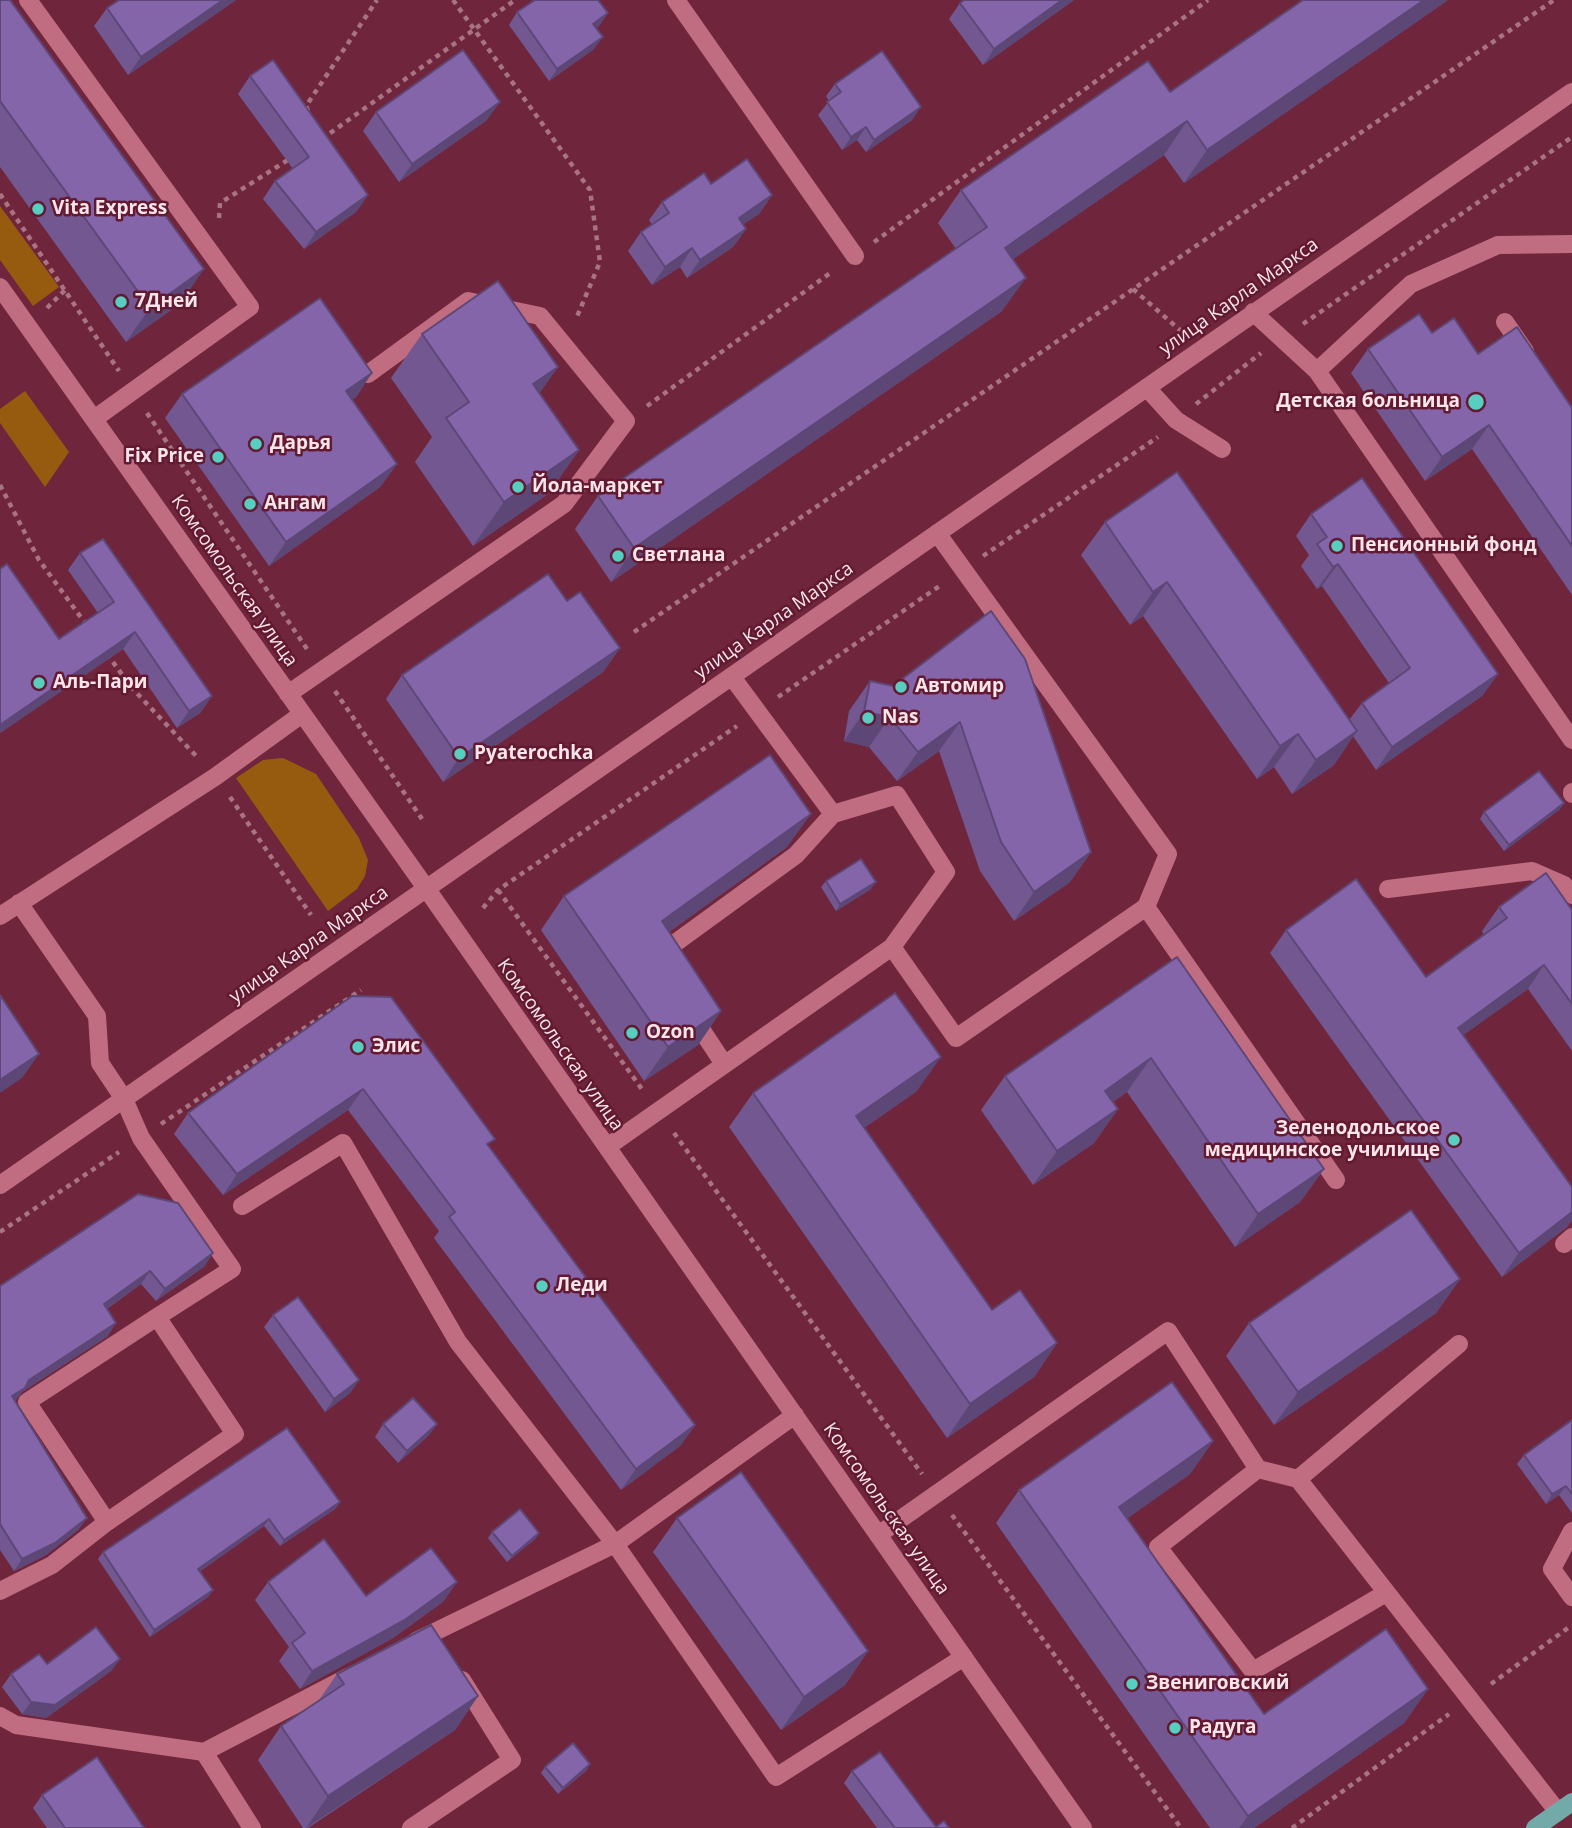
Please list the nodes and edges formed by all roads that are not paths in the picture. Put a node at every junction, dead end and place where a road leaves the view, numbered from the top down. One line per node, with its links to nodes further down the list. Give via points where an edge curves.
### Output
1 (28, 0): 13 (street, via 250,307)
2 (676, 0): 5 (street)
3 (1572, 92): 7 (street, улица Карла Маркса)
4 (1572, 244): 10 (street, via 1497,244 1412,284)
5 (855, 256)
6 (0, 288): 13 (street, Комсомольская улица)
7 (1253, 312): 10 (street); 12 (street, улица Карла Маркса)
8 (1505, 322): 9 (street)
9 (1535, 365)
10 (1317, 371): 19 (street)
11 (368, 374): 17 (street, via 468,301 540,316 626,421 564,504)
12 (1147, 388): 14 (street, via 1176,420); 15 (street, улица Карла Маркса)
13 (94, 419): 17 (street, Комсомольская улица)
14 (1222, 449)
15 (937, 533): 16 (street, улица Карла Маркса); 25 (street, via 1168,854)
16 (732, 677): 20 (street); 21 (street, улица Карла Маркса)
17 (288, 694): 18 (street, Комсомольская улица)
18 (302, 714): 21 (street, Комсомольская улица); 24 (street, via 215,777)
19 (1572, 740)
20 (832, 814): 27 (street, via 897,794 946,872); 28 (street, via 796,855 654,958)
21 (426, 888): 31 (street, улица Карла Маркса); 32 (street, Комсомольская улица)
22 (1388, 889): 23 (street, via 1532,872 1564,885)
23 (1572, 895)
24 (19, 904): 26 (street); 31 (street, via 97,1016 100,1063)
25 (1146, 906): 27 (street, via 956,1038); 33 (street)
26 (0, 916)
27 (892, 947): 30 (street)
28 (661, 969)
29 (682, 1001): 30 (street)
30 (724, 1065): 32 (street)
31 (124, 1099): 34 (street, улица Карла Маркса); 36 (street, via 141,1138 232,1269)
32 (607, 1147): 38 (street, Комсомольская улица)
33 (1336, 1180)
34 (0, 1185)
35 (242, 1206): 44 (street, via 343,1143 458,1342)
36 (157, 1317): 41 (street, via 235,1434); 41 (street, via 27,1402)
37 (1459, 1343): 40 (street)
38 (795, 1415): 43 (street, Комсомольская улица); 44 (street)
39 (1258, 1469): 40 (street); 43 (street, via 1168,1331); 46 (street, via 1157,1547 1253,1671)
40 (1298, 1479): 46 (street)
41 (107, 1522): 45 (street, via 52,1564)
42 (1572, 1531): 47 (street, via 1552,1569)
43 (878, 1535): 49 (street, Комсомольская улица)
44 (615, 1544): 48 (street, via 436,1638); 49 (street, via 776,1777)
45 (0, 1591)
46 (1386, 1593): 54 (street, via 1468,1701)
47 (1572, 1597)
48 (397, 1651)
49 (964, 1657): 57 (street, Комсомольская улица)
50 (454, 1667): 56 (street, via 512,1760)
51 (360, 1670): 53 (street)
52 (0, 1716): 53 (street, via 16,1725)
53 (204, 1752): 55 (street)
54 (1565, 1807): 58 (main road)
55 (252, 1828)
56 (411, 1828)
57 (1083, 1828)
58 (1535, 1828)

